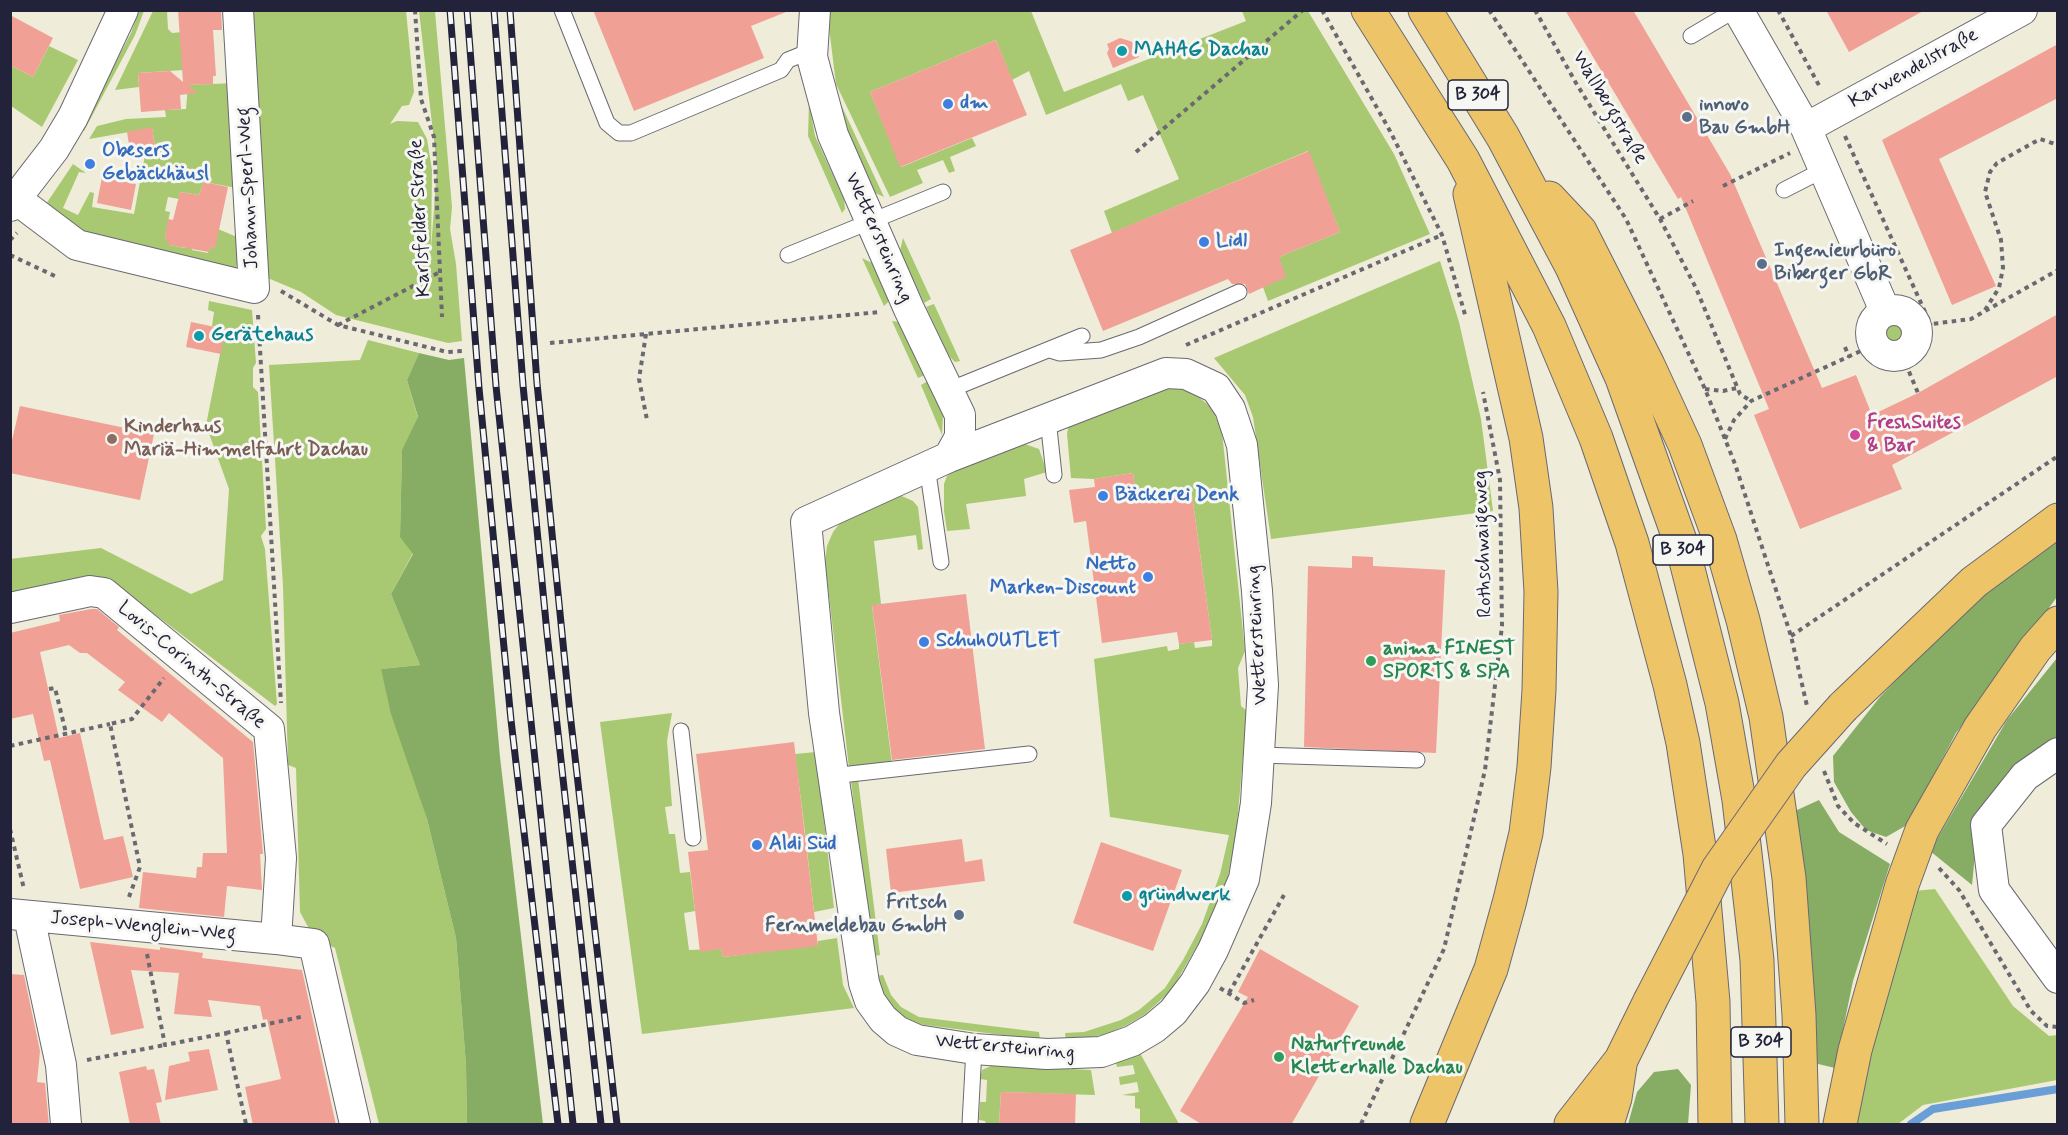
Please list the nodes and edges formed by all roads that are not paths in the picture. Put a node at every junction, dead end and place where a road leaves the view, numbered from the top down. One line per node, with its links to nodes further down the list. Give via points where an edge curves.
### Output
1 (123, 10): 17 (street, via 73,117)
2 (238, 10): 17 (street, Johann-Sperl-Weg, via 254,288 77,245)
3 (562, 10): 10 (lane, via 607,123 619,133 631,133 782,70 788,60)
4 (815, 10): 10 (street, Wettersteinring)
5 (1368, 10): 12 (highway, B 304)
6 (1737, 10): 9 (lane); 11 (street)
7 (2022, 10): 11 (street, Karwendelstraße, via 1834,112)
8 (1430, 19): 13 (highway, B 304)
9 (1691, 36)
10 (813, 50): 18 (street, Wettersteinring, via 833,135)
11 (1809, 135): 14 (street)
12 (1463, 160): 47 (highway, via 1526,438 1536,508 1541,592 1539,690 1526,833 1510,900 1491,969); 50 (highway, B 304, via 1573,380 1617,497 1660,643 1683,743 1700,854 1713,1002)
13 (1520, 166): 51 (highway, B 304, via 1572,267 1622,378 1683,549 1706,635 1729,739 1750,882 1757,960); 52 (highway, via 1580,231 1648,365 1685,445 1737,597 1766,717 1789,878)
14 (1826, 169): 15 (lane); 21 (street)
15 (1784, 190)
16 (943, 192): 18 (lane)
17 (13, 203)
18 (870, 222): 19 (lane); 24 (street, Wettersteinring)
19 (788, 255)
20 (1239, 292): 23 (lane, via 1140,337 1101,350)
21 (1885, 311): 21 (street, via 1906,313 1923,325 1908,352 1886,355 1856,350 1871,338 1873,322)
22 (1082, 336): 23 (lane)
23 (1050, 350): 24 (lane)
24 (949, 390): 26 (street, Wettersteinring, via 960,415 960,437)
25 (1048, 419): 26 (street, Wettersteinring); 27 (lane); 35 (street, Wettersteinring, via 1166,373 1186,374 1216,388 1230,409 1242,445 1261,632)
26 (938, 462): 29 (lane); 37 (street, Wettersteinring, via 806,522)
27 (1054, 475)
28 (2058, 520): 43 (highway, bridge, via 1974,582 1843,707 1791,765 1718,869)
29 (941, 562)
30 (10, 608): 40 (street, Lovis-Corinth-Straße, via 90,591 104,593 269,729 281,858)
31 (2058, 623): 53 (highway, via 1980,728 1922,831 1902,885 1855,1050)
32 (681, 731): 38 (lane)
33 (2058, 753): 41 (street, via 2025,776 1986,825 1994,890)
34 (1029, 754): 37 (lane)
35 (1260, 756): 36 (lane, via 1337,764); 42 (street, Wettersteinring, via 1244,879 1213,950 1173,1012 1154,1029 1101,1052 1063,1055)
36 (1417, 760)
37 (832, 776): 42 (street, Wettersteinring, via 860,967 870,1001 897,1031 917,1040)
38 (693, 838)
39 (20, 915): 40 (street, Joseph-Wenglein-Weg); 44 (street, via 61,1065)
40 (276, 939): 45 (street, via 314,944)
41 (2058, 978)
42 (974, 1049): 46 (lane)
43 (1621, 1060): 48 (highway); 49 (highway)
44 (66, 1125)
45 (356, 1125)
46 (970, 1125)
47 (1427, 1125)
48 (1571, 1125)
49 (1607, 1125)
50 (1715, 1125)
51 (1762, 1125)
52 (1802, 1125)
53 (1840, 1125)

